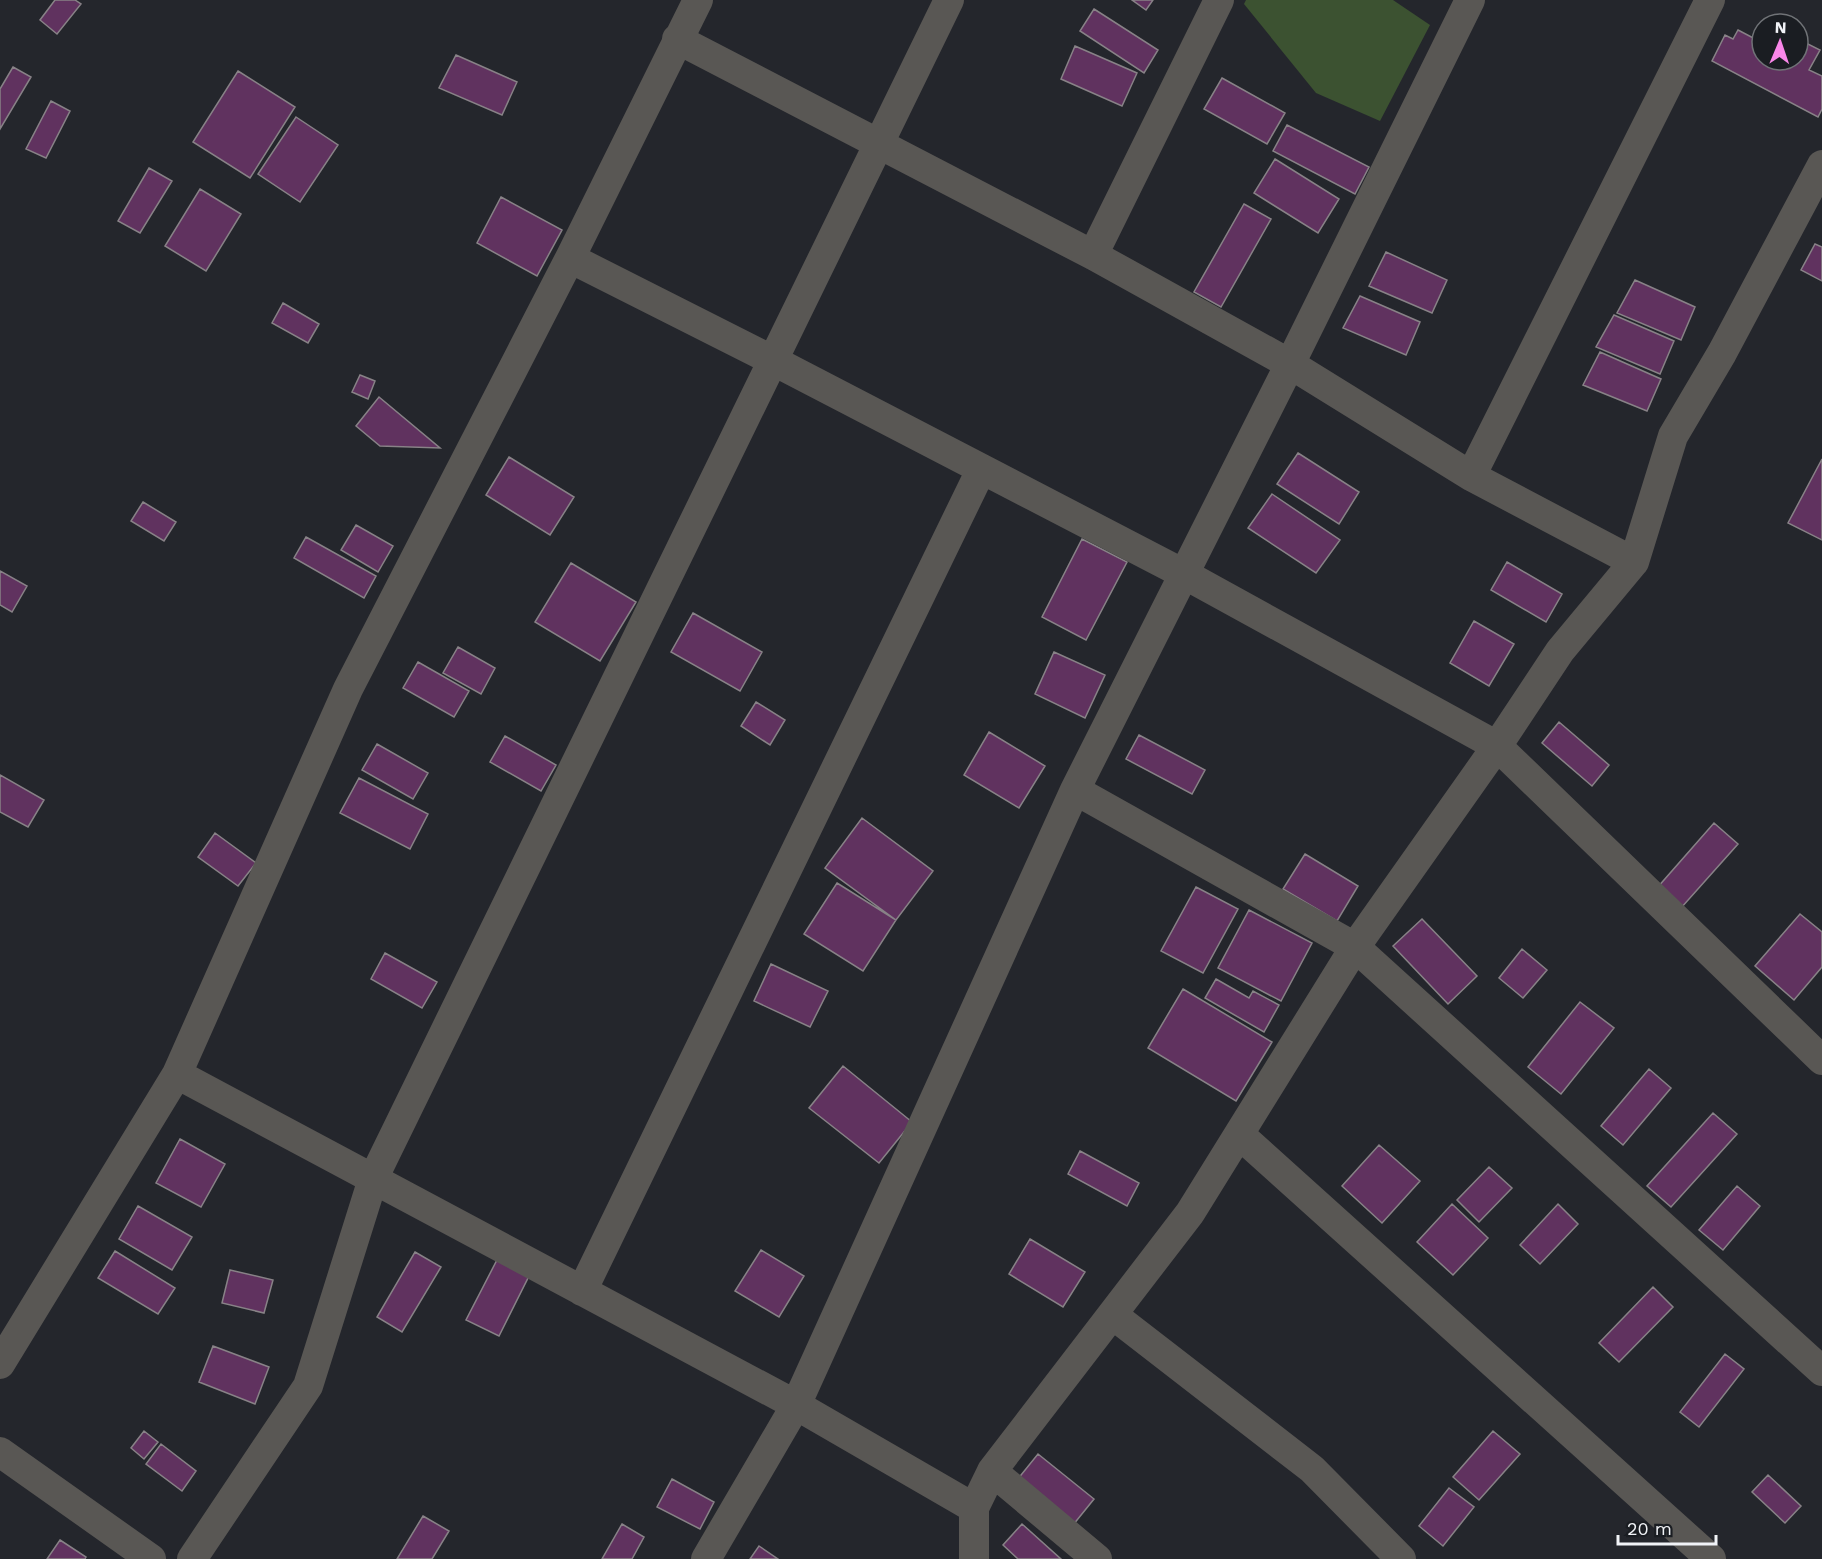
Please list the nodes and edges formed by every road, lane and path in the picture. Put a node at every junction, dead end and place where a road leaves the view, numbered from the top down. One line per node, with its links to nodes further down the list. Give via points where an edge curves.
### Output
1 (698, 0): 6 (street)
2 (949, 0): 7 (street)
3 (1219, 0): 9 (street)
4 (1470, 0): 12 (street)
5 (1710, 0): 14 (street)
6 (677, 39): 7 (street); 10 (street)
7 (878, 144): 9 (street); 11 (street)
8 (1822, 165): 15 (street, via 1673,436)
9 (1093, 255): 12 (street)
10 (570, 258): 11 (street); 21 (street, via 348,689)
11 (772, 360): 13 (street); 23 (street)
12 (1290, 364): 14 (street); 16 (street)
13 (981, 470): 16 (street); 24 (street)
14 (1471, 476): 15 (street)
15 (1634, 562): 17 (street, via 1560,651)
16 (1184, 574): 17 (street); 18 (street)
17 (1497, 746): 19 (street); 20 (street)
18 (1075, 790): 19 (street); 28 (street)
19 (1355, 947): 22 (street); 27 (street)
20 (1822, 1060)
21 (177, 1074): 23 (street); 26 (street)
22 (1240, 1135): 25 (street, via 1190,1213); 38 (street)
23 (373, 1179): 24 (street); 33 (street, via 308,1386)
24 (582, 1291): 28 (street)
25 (1113, 1315): 30 (street); 37 (street, via 1312,1469)
26 (0, 1364)
27 (1822, 1371)
28 (796, 1405): 31 (street); 34 (street)
29 (0, 1452): 32 (street)
30 (992, 1471): 31 (street); 36 (street)
31 (974, 1508): 35 (street)
32 (151, 1559)
33 (192, 1559)
34 (706, 1559)
35 (974, 1559)
36 (1097, 1559)
37 (1401, 1559)
38 (1711, 1559)

